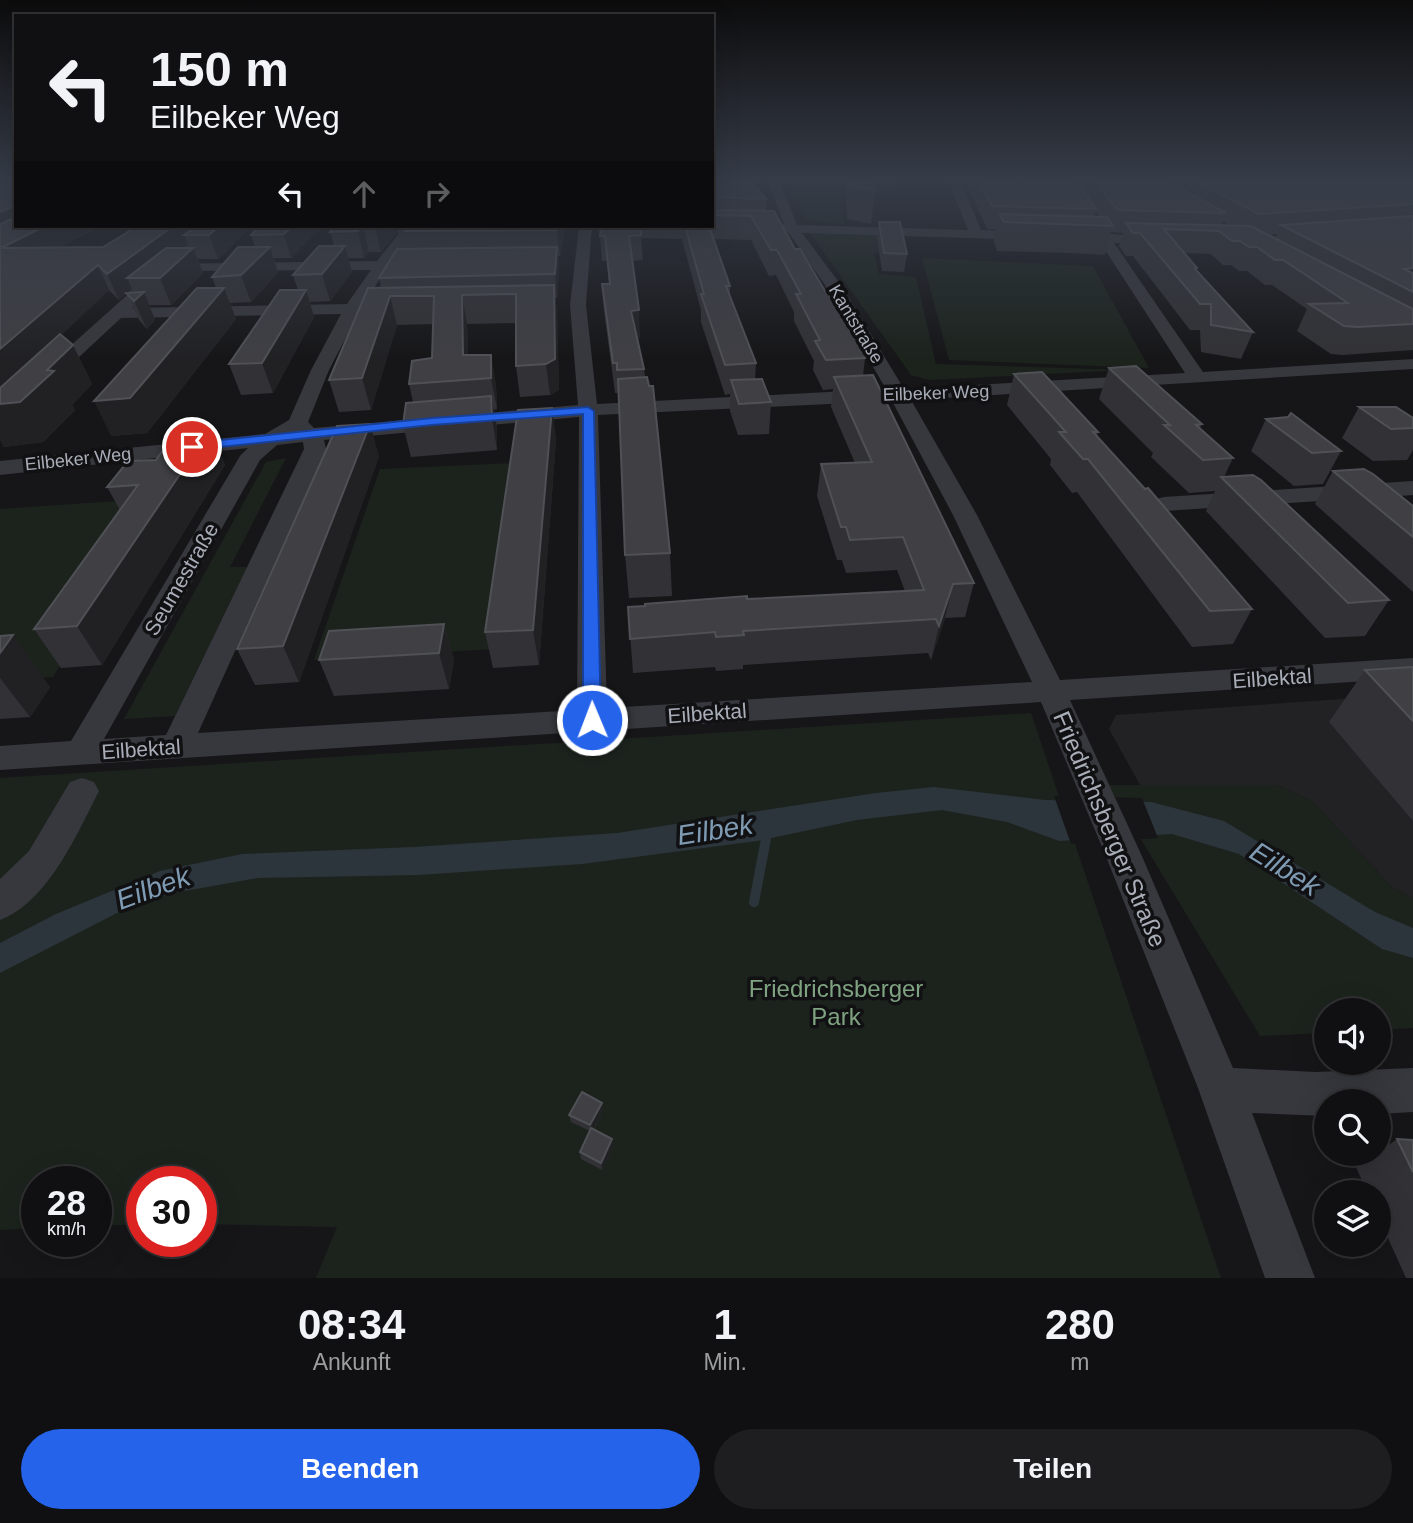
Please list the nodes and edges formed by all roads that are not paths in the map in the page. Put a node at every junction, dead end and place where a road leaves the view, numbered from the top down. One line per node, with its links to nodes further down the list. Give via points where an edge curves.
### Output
1 (400, 240): 8 (street)
2 (581, 240): 17 (street, via 571,305)
3 (800, 240): 16 (street, Kantstraße)
4 (1105, 240): 15 (street)
5 (1161, 240): 6 (street)
6 (1174, 240)
7 (192, 251): 10 (street)
8 (379, 265): 9 (street); 10 (street); 11 (street)
9 (406, 265)
10 (170, 267): 13 (street)
11 (351, 309): 12 (street); 13 (street); 19 (street, via 307,399)
12 (377, 309)
13 (118, 313): 18 (street)
14 (1413, 365): 15 (street, Eilbeker Weg)
15 (1198, 378): 16 (street, Eilbeker Weg)
16 (898, 394): 17 (street, Eilbeker Weg); 25 (street, Friedrichsberger Straße, via 965,514)
17 (588, 411): 19 (street, Eilbeker Weg); 26 (street)
18 (0, 420)
19 (304, 429): 20 (street, Seumestraße); 27 (street, via 315,449)
20 (272, 438): 21 (street, Eilbeker Weg); 28 (street, Seumestraße, via 251,456)
21 (0, 468)
22 (1413, 488): 23 (street)
23 (1164, 503)
24 (1413, 668): 25 (street, Eilbektal)
25 (1050, 690): 26 (street, Eilbektal); 32 (street, Friedrichsberger Straße)
26 (592, 720): 27 (street, Eilbektal)
27 (176, 747): 28 (street, Eilbektal)
28 (81, 752): 29 (street, Eilbektal)
29 (0, 758)
30 (82, 790): 31 (street, via 42,862)
31 (0, 904)
32 (1220, 1088): 33 (street, via 1309,1096); 34 (street, Friedrichsberger Straße)
33 (1413, 1090)
34 (1290, 1278)

